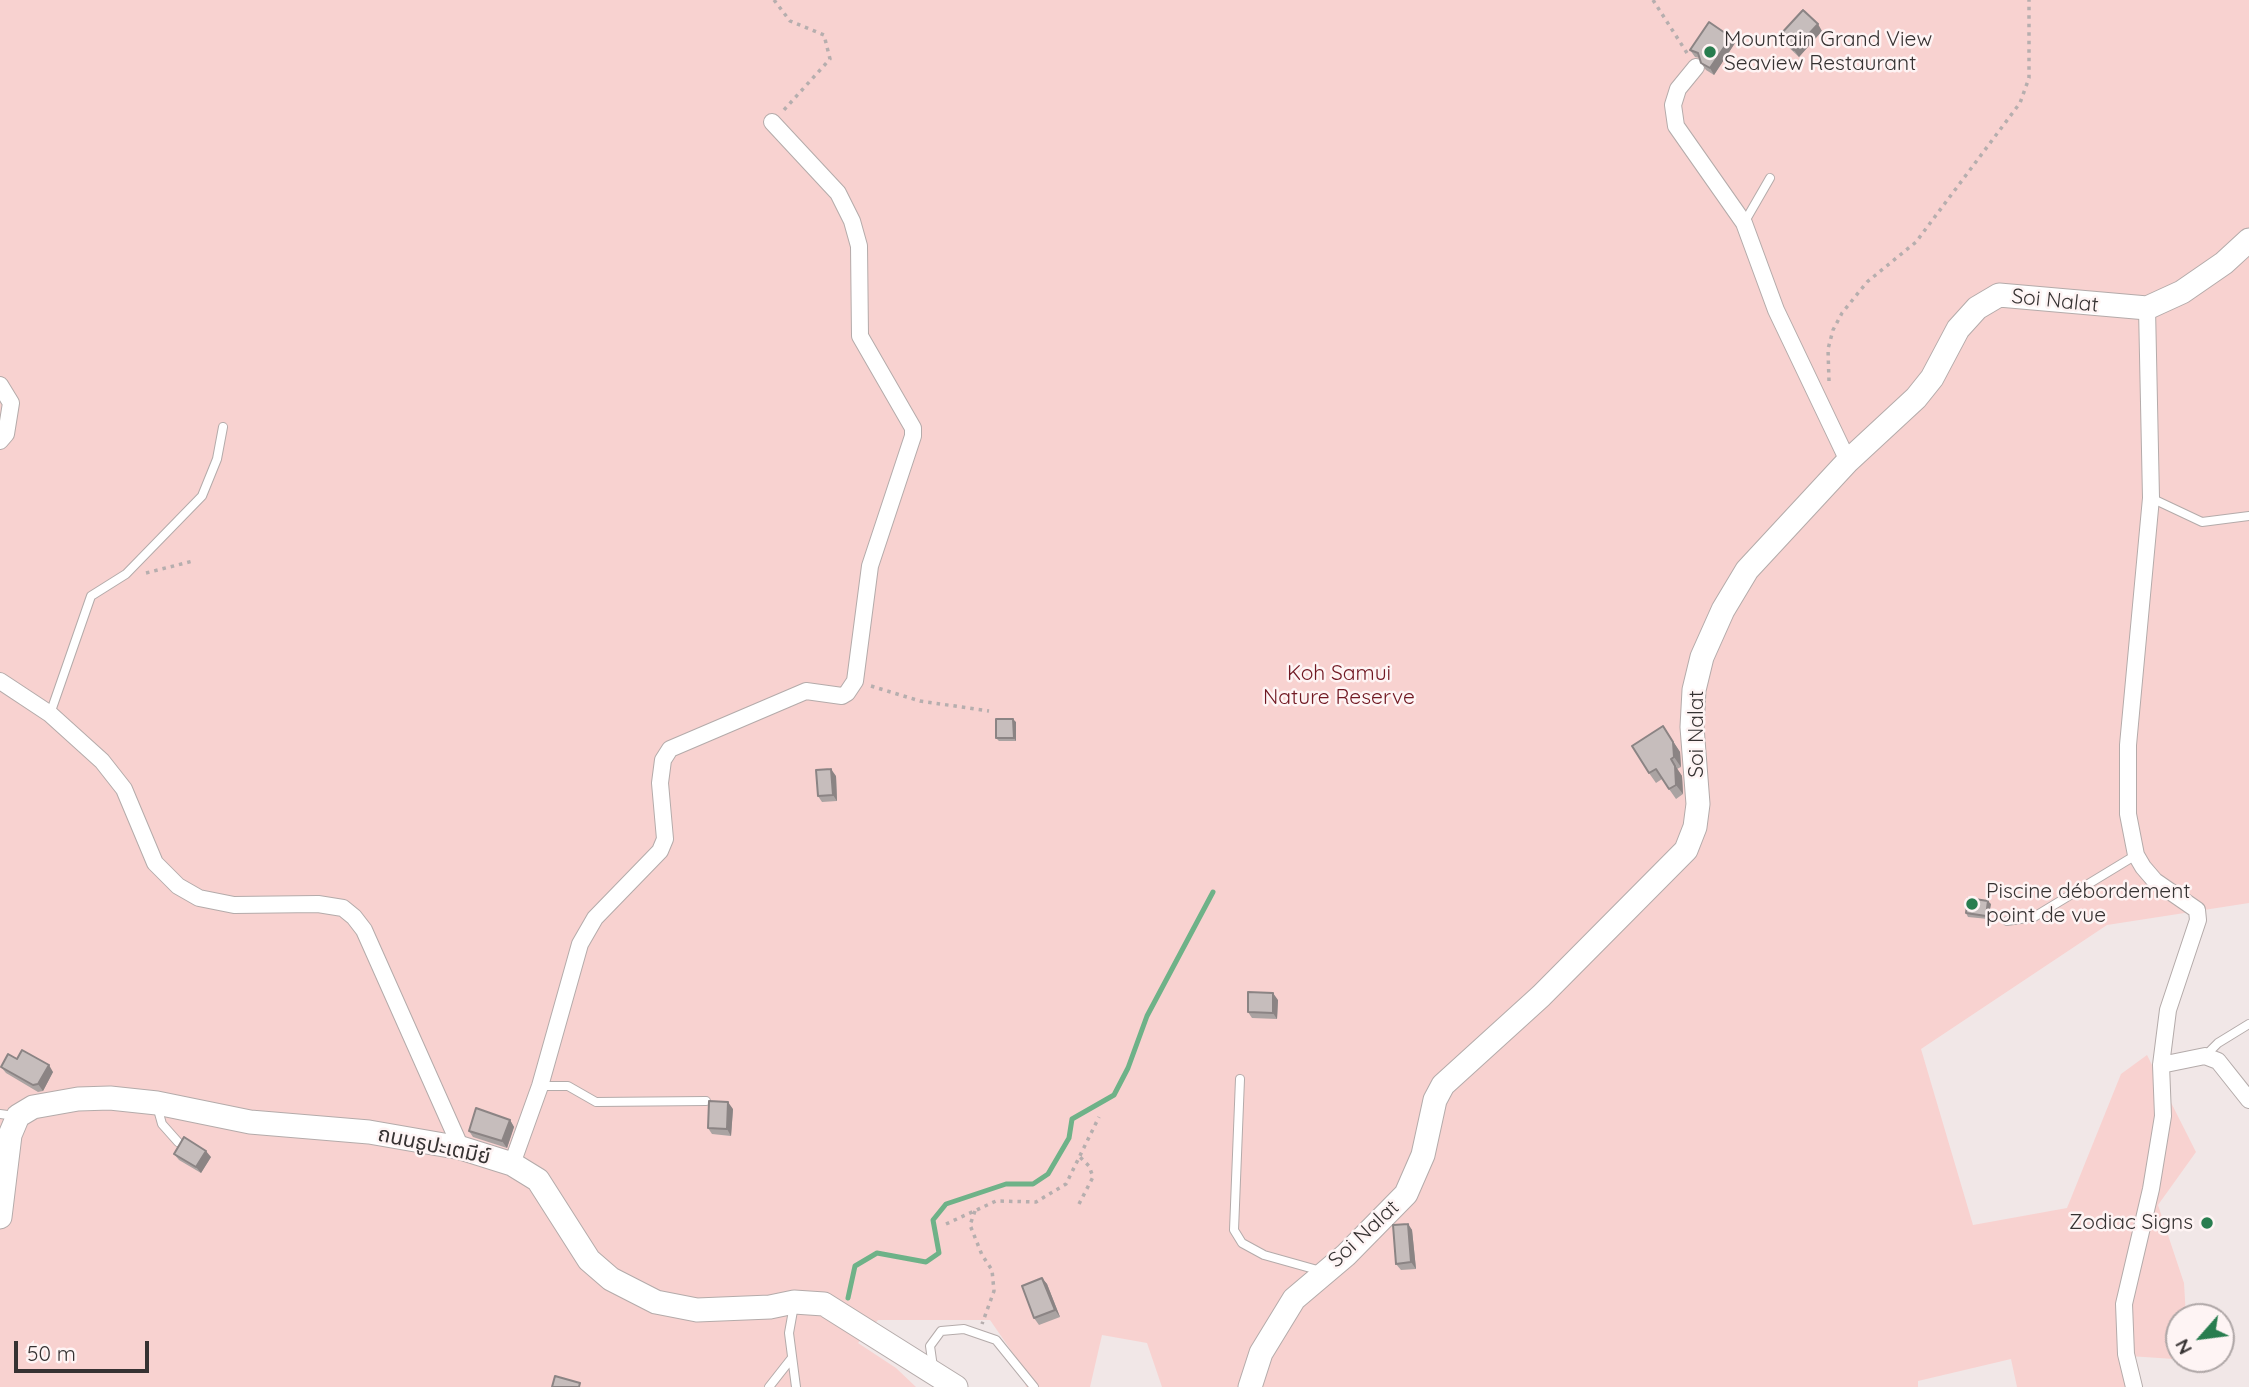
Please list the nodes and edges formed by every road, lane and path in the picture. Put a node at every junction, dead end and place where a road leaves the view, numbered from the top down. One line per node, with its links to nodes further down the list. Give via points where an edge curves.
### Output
1 (774, 0): 5 (path, via 790,21 824,35 830,59)
2 (1653, 0): 4 (path)
3 (2029, 0): 11 (path, via 2029,78 2020,103 1916,242 1867,282 1842,313 1828,349)
4 (1696, 67): 7 (street, via 1678,89 1673,105 1676,126)
5 (772, 122): 20 (street, via 838,193 852,221 859,246 860,336 913,428 870,566)
6 (1770, 178): 7 (lane)
7 (1744, 223): 14 (street, via 1776,310)
8 (2249, 240): 9 (street, via 2182,292)
9 (2147, 309): 14 (street, Soi Nalat, via 1999,295 1958,329 1916,398); 15 (street)
10 (0, 385): 13 (street, via 11,410)
11 (1829, 387)
12 (223, 427): 18 (lane, via 202,496)
13 (0, 441)
14 (1848, 461): 43 (street, Soi Nalat, via 1747,570 1702,657 1692,727 1698,804 1696,827 1686,850 1541,996 1443,1085 1435,1100 1423,1155 1406,1194)
15 (2151, 498): 16 (lane, via 2202,522); 23 (street, via 2128,745 2128,814)
16 (2249, 516)
17 (193, 561): 18 (path)
18 (126, 574): 22 (lane, via 91,596)
19 (0, 681): 22 (street)
20 (855, 681): 21 (path, via 920,701); 29 (street, via 848,693 806,691 670,749 663,760 660,783 665,839 660,851 595,918 580,944)
21 (989, 711)
22 (50, 714): 36 (street, via 102,761 124,789 155,863 178,886 200,898 234,905 318,904 343,908 354,917 364,930)
23 (2136, 855): 24 (lane, via 2034,917); 27 (street, via 2155,881 2197,909 2198,920 2168,1010)
24 (2007, 921)
25 (2249, 1024): 26 (lane)
26 (2205, 1056): 27 (street); 30 (street, via 2228,1070)
27 (2161, 1065): 53 (street, via 2163,1116 2124,1304 2126,1354)
28 (1240, 1079): 43 (lane, via 1234,1230 1242,1243 1264,1255)
29 (541, 1086): 31 (lane, via 568,1086 596,1102); 38 (street)
30 (2249, 1100)
31 (706, 1101)
32 (157, 1103): 33 (street, ถนนธูปะเตมีย์, via 78,1099); 35 (lane, via 162,1124); 36 (street, ถนนธูปะเตมีย์, via 250,1122 369,1132)
33 (9, 1115): 41 (street, ถนนธูปะเตมีย์)
34 (1099, 1117): 37 (path)
35 (178, 1142)
36 (461, 1148): 38 (street, ถนนธูปะเตมีย์)
37 (1080, 1157): 39 (path, via 1093,1177); 40 (path, via 1066,1184 1036,1202 996,1201)
38 (512, 1164): 44 (street, ถนนธูปะเตมีย์, via 538,1180 589,1260 611,1279 656,1302 697,1310)
39 (1079, 1204)
40 (975, 1210): 42 (path); 45 (path, via 970,1225 992,1270 994,1291)
41 (0, 1217)
42 (946, 1224)
43 (1324, 1272): 52 (street, Soi Nalat, via 1294,1299 1261,1353)
44 (794, 1302): 46 (lane); 47 (street, ถนนธูปะเตมีย์, via 824,1304)
45 (979, 1332): 47 (lane, via 941,1331 930,1346); 51 (lane, via 996,1340)
46 (791, 1360): 48 (lane); 49 (lane)
47 (934, 1373): 50 (street, ถนนธูปะเตมีย์)
48 (769, 1387)
49 (796, 1387)
50 (956, 1387)
51 (1034, 1387)
52 (1250, 1387)
53 (2134, 1387)

